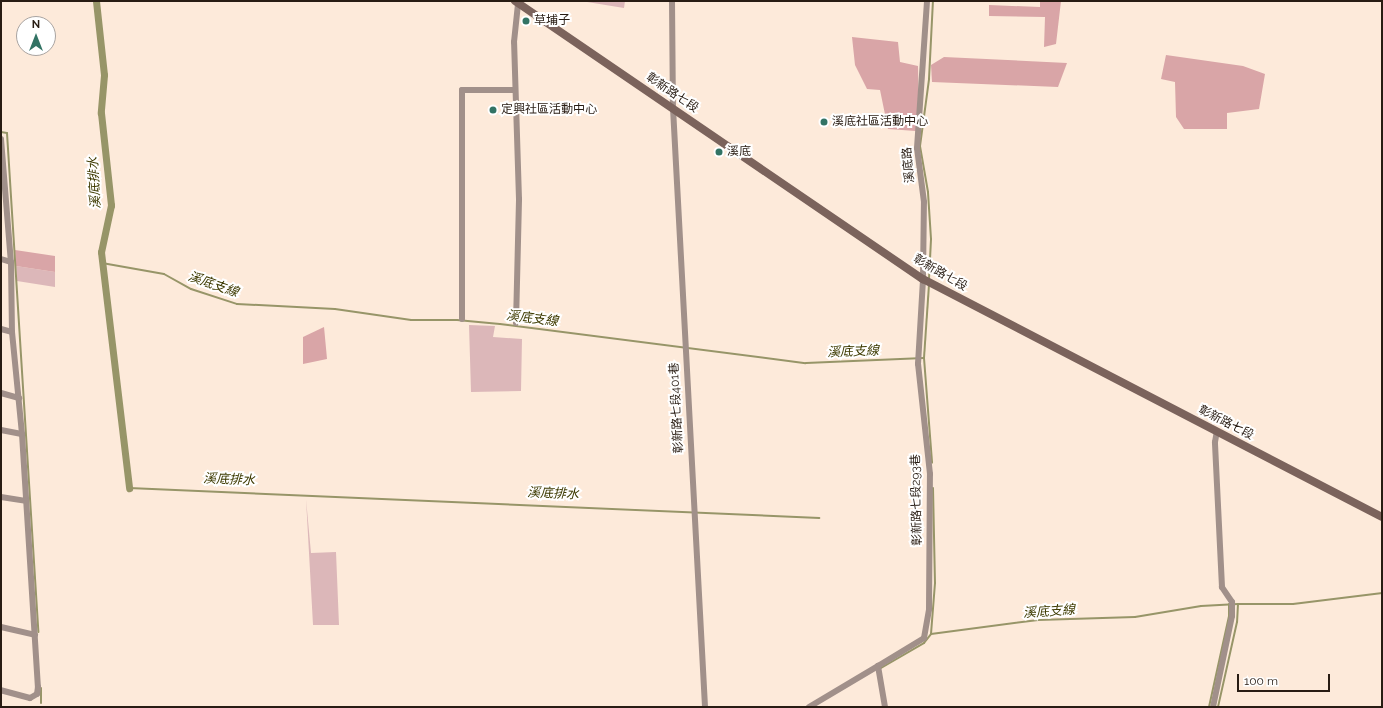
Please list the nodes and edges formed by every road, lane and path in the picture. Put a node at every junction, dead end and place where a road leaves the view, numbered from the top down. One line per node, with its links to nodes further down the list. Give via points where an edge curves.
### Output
1 (672, 1): 5 (street, 彰新路七段401巷)
2 (927, 1): 10 (street, 溪底路, via 917,148 924,202)
3 (516, 2): 4 (street); 5 (street, 彰新路七段)
4 (514, 90): 11 (street, via 462,90); 12 (street, via 519,199)
5 (673, 108): 10 (street, 彰新路七段); 27 (street, 彰新路七段401巷)
6 (1, 139): 7 (street)
7 (3, 201): 9 (street)
8 (1, 259): 9 (street)
9 (11, 262): 14 (street)
10 (924, 279): 18 (street, 彰新路七段); 25 (street, 彰新路七段293巷, via 918,364 930,474 929,609 924,638)
11 (462, 319)
12 (516, 323)
13 (1, 329): 14 (street)
14 (12, 332): 16 (street)
15 (1, 393): 16 (street)
16 (19, 398): 19 (street)
17 (1, 430): 19 (street)
18 (1217, 431): 22 (street, 彰新路七段); 30 (street, via 1215,442 1222,587 1232,602 1232,616)
19 (22, 434): 21 (street)
20 (1, 497): 21 (street)
21 (26, 501): 24 (street)
22 (1382, 517)
23 (1, 627): 24 (street)
24 (35, 635): 26 (street, via 37,694 30,698)
25 (879, 668): 28 (street, 彰新路七段293巷); 29 (street)
26 (1, 690)
27 (705, 707)
28 (809, 707)
29 (885, 707)
30 (1213, 707)

